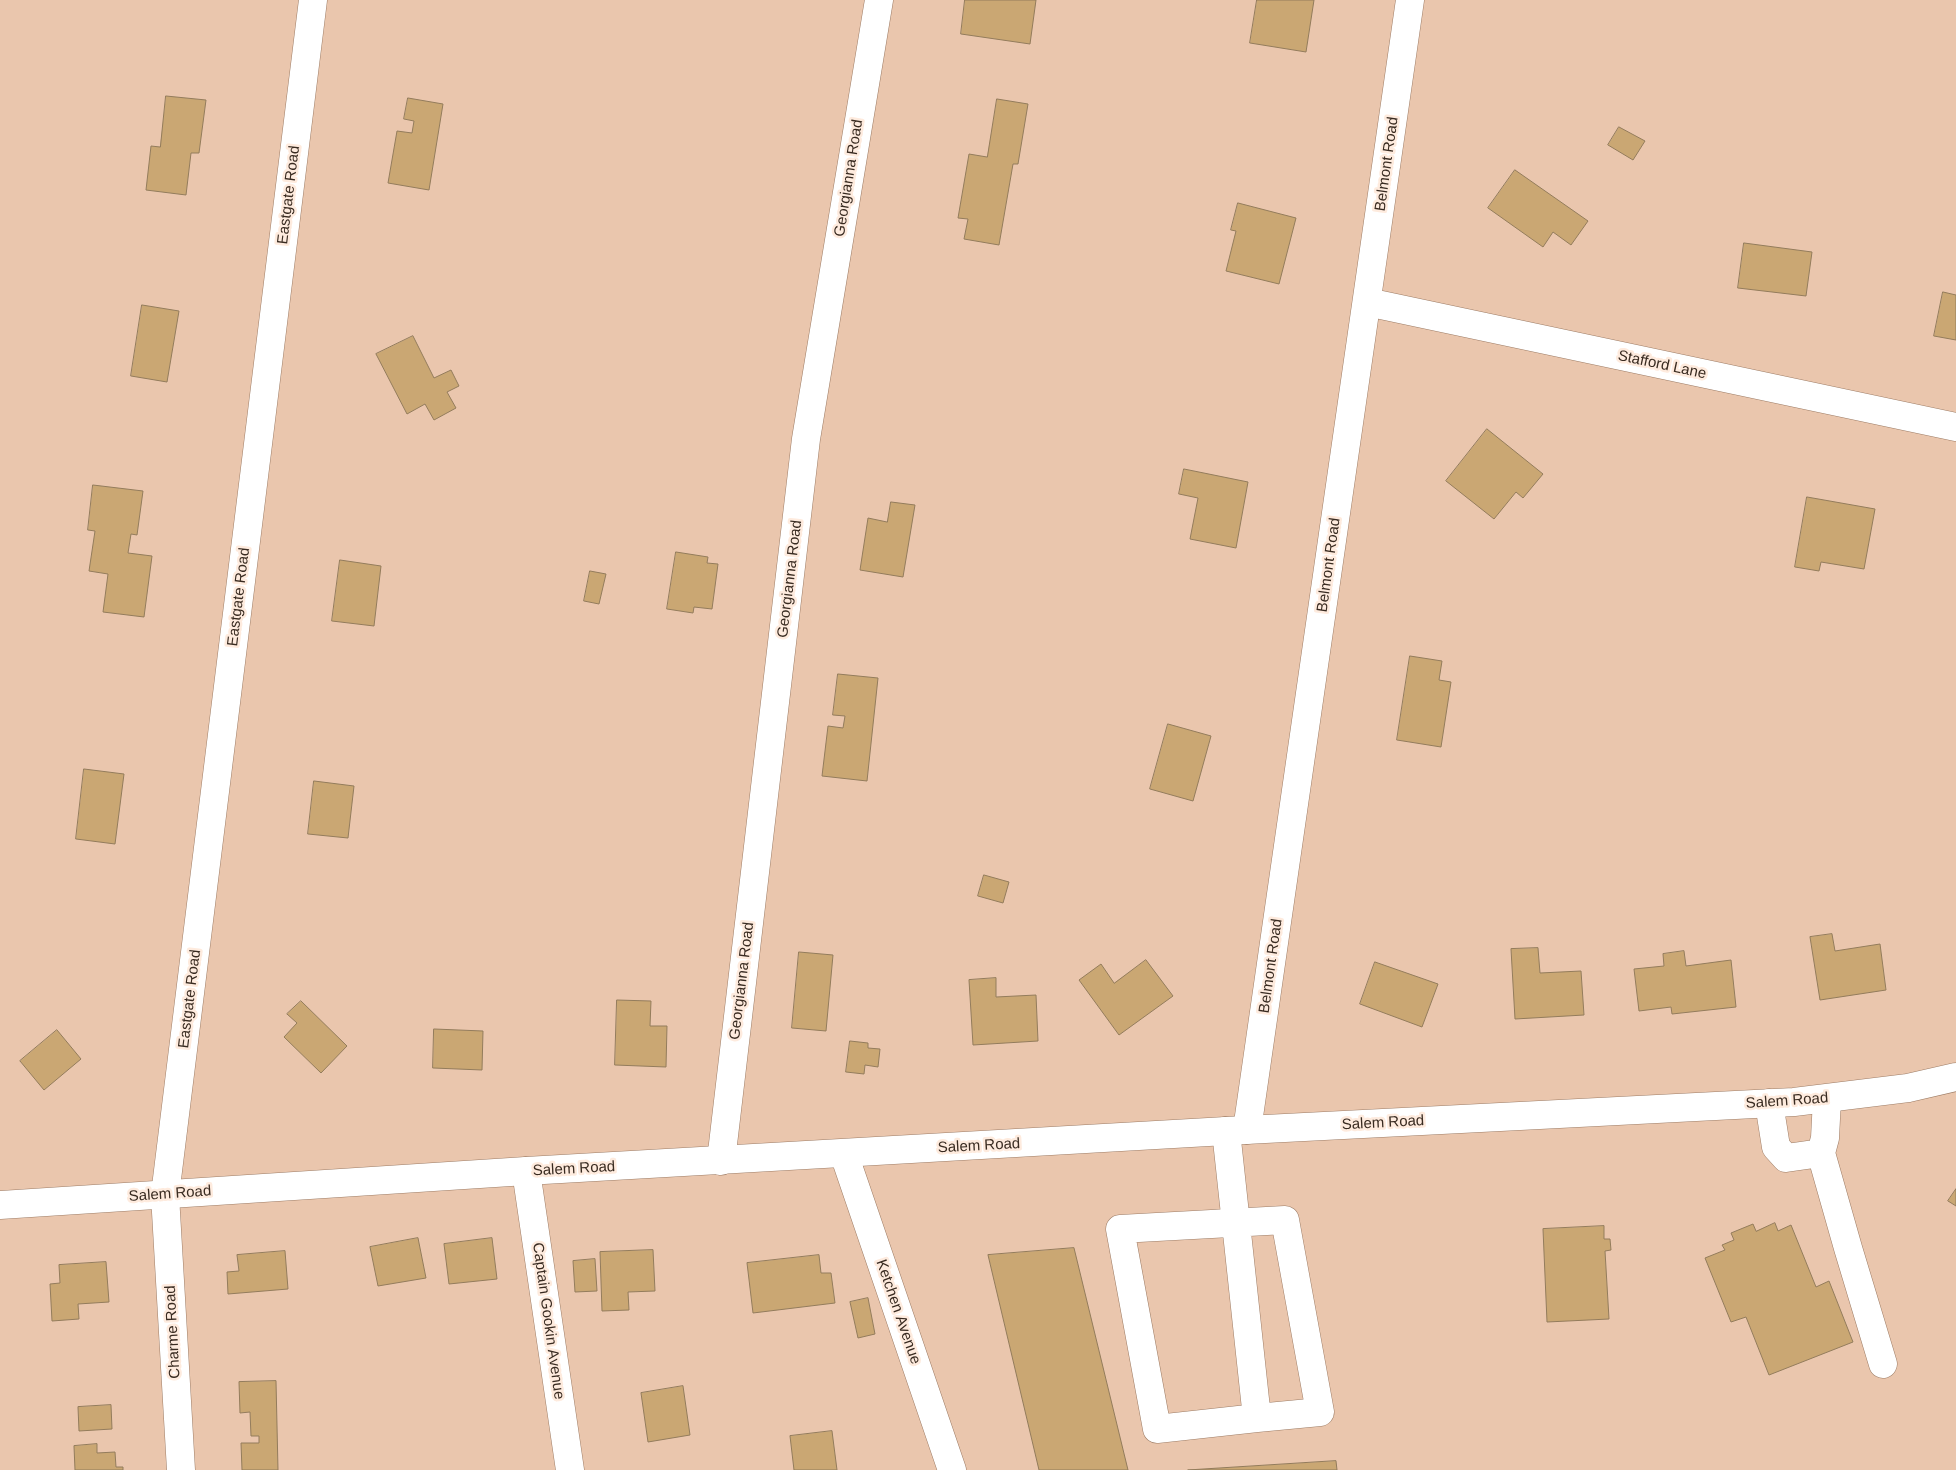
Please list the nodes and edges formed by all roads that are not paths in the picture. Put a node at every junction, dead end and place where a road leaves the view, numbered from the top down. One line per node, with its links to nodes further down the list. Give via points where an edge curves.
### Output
1 (314, 0): 14 (street, Eastgate Road)
2 (879, 0): 12 (street, Georgianna Road, via 806,439)
3 (1410, 0): 4 (street, Belmont Road)
4 (1367, 302): 5 (street, Stafford Lane); 9 (street, Belmont Road)
5 (1956, 427)
6 (1956, 1077): 7 (street, Salem Road, via 1908,1088)
7 (1827, 1098): 8 (street, Salem Road); 10 (street, via 1826,1138)
8 (1770, 1103): 9 (street, Salem Road); 10 (street, via 1776,1147 1786,1158)
9 (1237, 1131): 11 (street, Salem Road); 16 (street, Belmont Road)
10 (1821, 1153): 17 (street)
11 (844, 1154): 12 (street, Salem Road); 21 (street, Ketchen Avenue)
12 (720, 1161): 13 (street, Salem Road)
13 (526, 1172): 14 (street, Salem Road); 20 (street, Captain Gookin Avenue)
14 (165, 1195): 15 (street, Salem Road); 19 (street, Charme Road)
15 (0, 1205)
16 (1236, 1222): 18 (street, Belmont Road); 18 (street, via 1286,1220 1320,1412); 18 (street, via 1120,1229 1157,1429)
17 (1883, 1364)
18 (1257, 1418)
19 (181, 1470)
20 (570, 1470)
21 (952, 1470)

